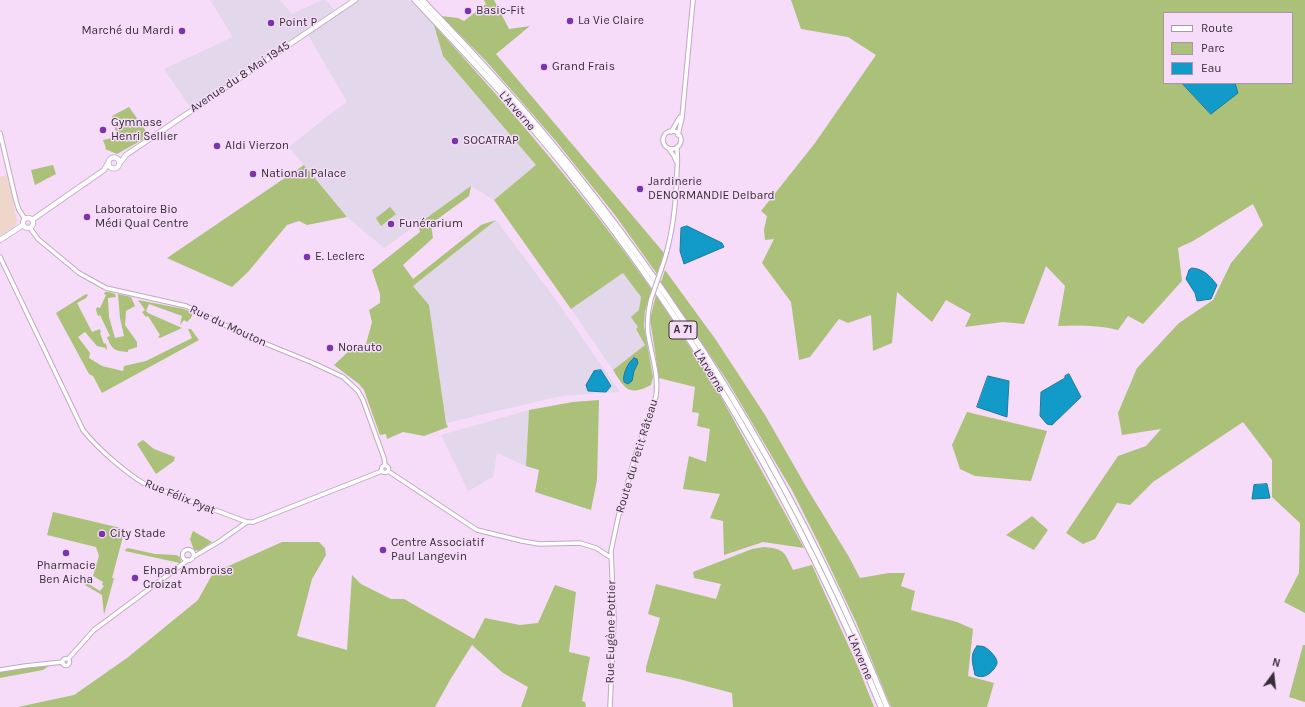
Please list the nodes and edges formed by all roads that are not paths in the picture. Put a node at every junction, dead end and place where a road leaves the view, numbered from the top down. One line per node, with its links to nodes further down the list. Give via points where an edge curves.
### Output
1 (355, 0): 11 (main road, Avenue du 8 Mai 1945)
2 (415, 0): 33 (highway, L'Arverne / A 71, via 510,102 566,169 677,320 780,490 835,600)
3 (422, 0): 34 (highway, L'Arverne / A 71, via 485,66 570,165 646,265 699,344 764,450 804,525 844,606)
4 (693, 0): 5 (street)
5 (682, 112): 6 (street); 8 (street)
6 (671, 132): 8 (street); 10 (street, via 666,133 663,140)
7 (0, 133): 18 (street, via 16,201)
8 (678, 135): 9 (street)
9 (678, 147): 10 (street); 15 (street, Route du Petit Râteau)
10 (668, 149): 15 (street, via 674,156)
11 (126, 155): 12 (main road, Avenue du 8 Mai 1945); 14 (main road, Avenue du 8 Mai 1945)
12 (116, 158): 13 (main road, via 111,158); 14 (main road)
13 (108, 163): 16 (main road); 17 (main road)
14 (120, 163): 16 (main road)
15 (678, 168): 29 (street, Route du Petit Râteau, bridge, via 669,247 651,299 648,317 648,333 656,373 656,396 636,453)
16 (113, 169): 17 (main road)
17 (104, 170): 19 (main road)
18 (25, 219): 19 (main road); 20 (main road)
19 (32, 220): 21 (main road)
20 (23, 226): 21 (main road); 22 (main road)
21 (30, 228): 24 (street, Rue du Mouton, via 38,239 79,273 106,288 186,306 246,336 342,377 363,400)
22 (0, 240)
23 (0, 257): 27 (street, Rue Félix Pyat, via 83,430 90,438 143,484)
24 (385, 466): 25 (street); 26 (street, via 388,467)
25 (382, 471): 26 (street); 27 (street, via 253,522)
26 (388, 471): 29 (street, via 477,530 533,543 580,543 596,548)
27 (247, 522): 28 (street)
28 (193, 556): 30 (street, via 191,560); 30 (street, via 190,550 185,551 183,555)
29 (610, 557): 32 (street, Rue Eugène Pottier, via 614,611)
30 (186, 560): 31 (street, via 182,566 94,630 63,662)
31 (0, 670)
32 (610, 707)
33 (881, 707)
34 (887, 707)

